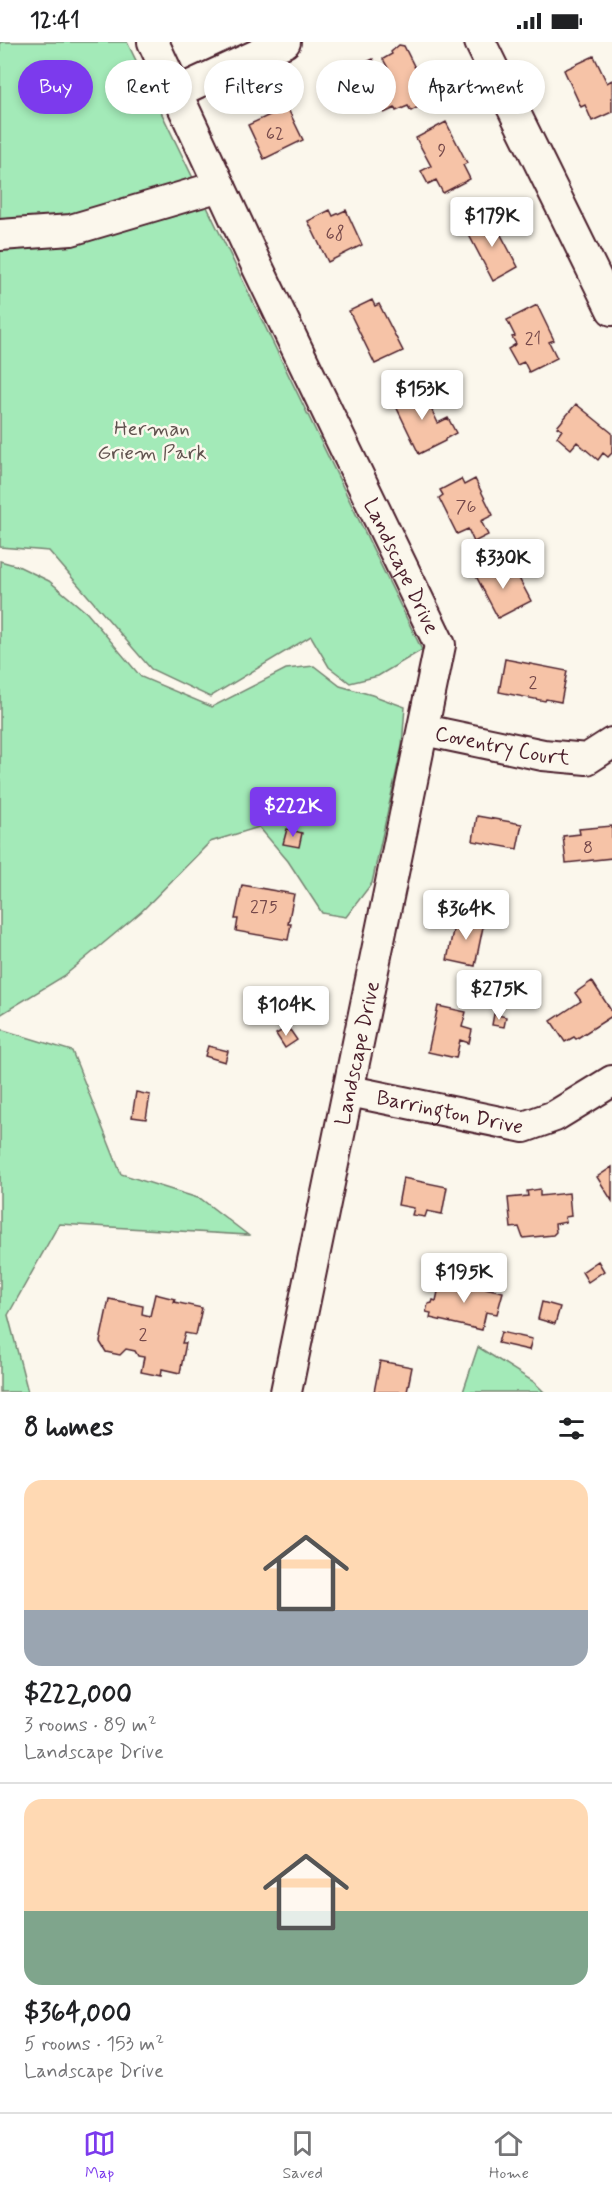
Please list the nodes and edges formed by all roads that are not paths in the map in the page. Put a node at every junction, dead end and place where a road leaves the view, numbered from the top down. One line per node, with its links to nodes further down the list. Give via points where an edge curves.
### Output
1 (153, 42): 4 (street, Landscape Drive)
2 (285, 42): 5 (street)
3 (480, 42): 9 (street)
4 (162, 60)
5 (192, 85)
6 (187, 114): 7 (street, Landscape Drive)
7 (220, 186): 8 (street, via 71,230); 10 (street, Landscape Drive, via 441,645)
8 (0, 235)
9 (612, 310)
10 (424, 730): 11 (street, Coventry Court, via 543,755 587,759); 13 (street, Landscape Drive)
11 (612, 743)
12 (612, 1081): 13 (street, Barrington Drive, via 555,1116 524,1127)
13 (350, 1091): 14 (street, Landscape Drive)
14 (286, 1392)

